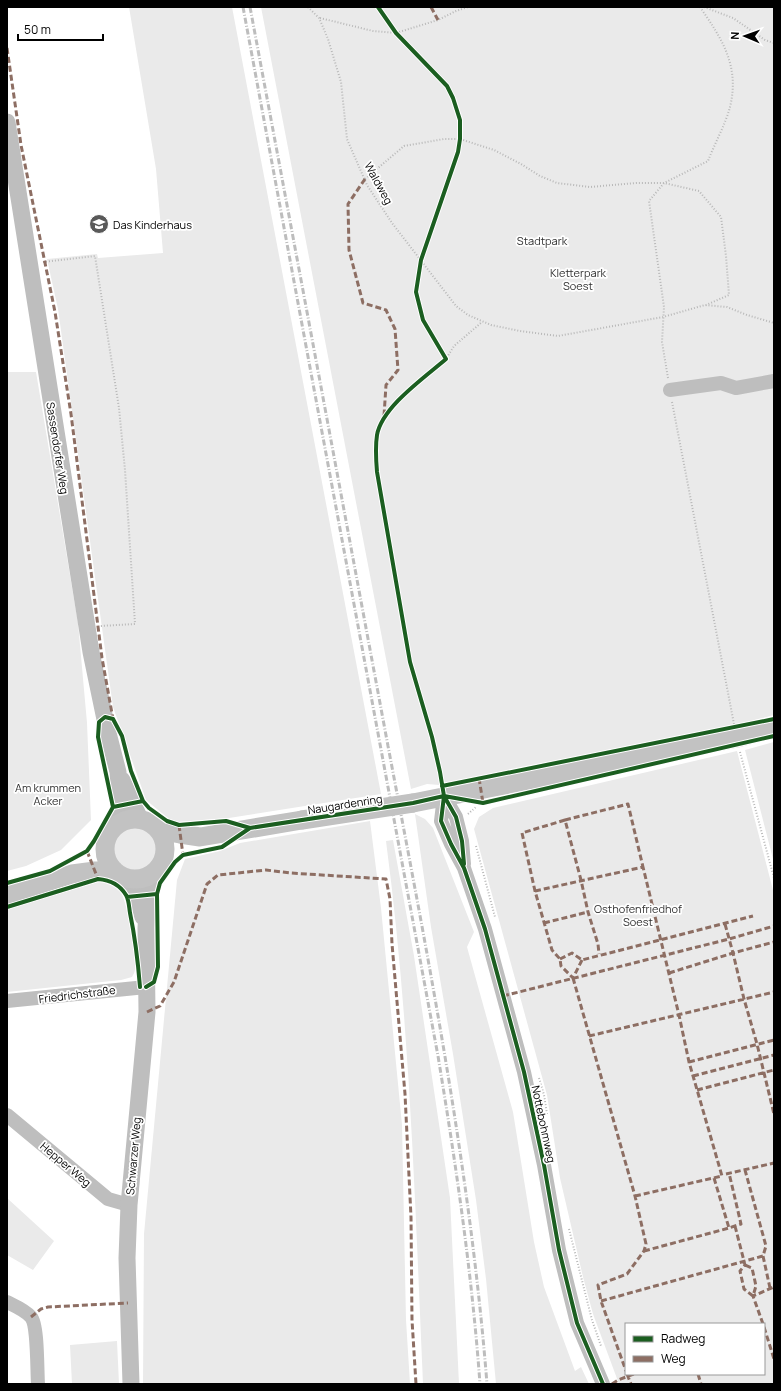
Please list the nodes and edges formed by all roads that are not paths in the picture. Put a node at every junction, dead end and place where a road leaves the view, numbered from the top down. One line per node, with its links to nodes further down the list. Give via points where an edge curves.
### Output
1 (7, 122): 5 (street, Sassendorfer Weg, via 86,626)
2 (774, 381): 3 (street, via 736,388 721,383)
3 (670, 390)
4 (774, 728): 6 (main road, Naugardenring, via 737,738)
5 (118, 772): 7 (street, Sassendorfer Weg); 8 (street, Sassendorfer Weg, via 120,805)
6 (444, 796): 10 (main road, Naugardenring, bridge); 25 (street, Nottebohmweg, via 441,821 450,844 464,868 485,929 524,1072 559,1250 577,1323)
7 (140, 819): 8 (main road, via 129,819); 9 (main road)
8 (117, 824): 11 (main road, via 109,833)
9 (158, 830): 10 (main road, Naugardenring); 12 (main road, via 164,840)
10 (200, 837): 12 (main road, Naugardenring)
11 (105, 846): 13 (main road); 14 (main road, via 107,859)
12 (165, 853): 15 (main road, via 159,865)
13 (72, 874): 14 (main road, via 95,871); 16 (main road)
14 (120, 874): 15 (main road, via 138,878); 17 (street, Schwarzer Weg, via 137,895)
15 (149, 875): 17 (street, Schwarzer Weg)
16 (7, 895)
17 (146, 928): 18 (street, Schwarzer Weg)
18 (146, 986): 19 (street, Friedrichstraße); 21 (street, Schwarzer Weg, via 146,1027)
19 (7, 1001)
20 (7, 1115): 21 (street, Hepper Weg, via 108,1199)
21 (129, 1205): 24 (street, Schwarzer Weg, via 127,1258)
22 (7, 1302): 23 (street, via 31,1318 35,1329)
23 (38, 1384)
24 (131, 1384)
25 (603, 1384)

